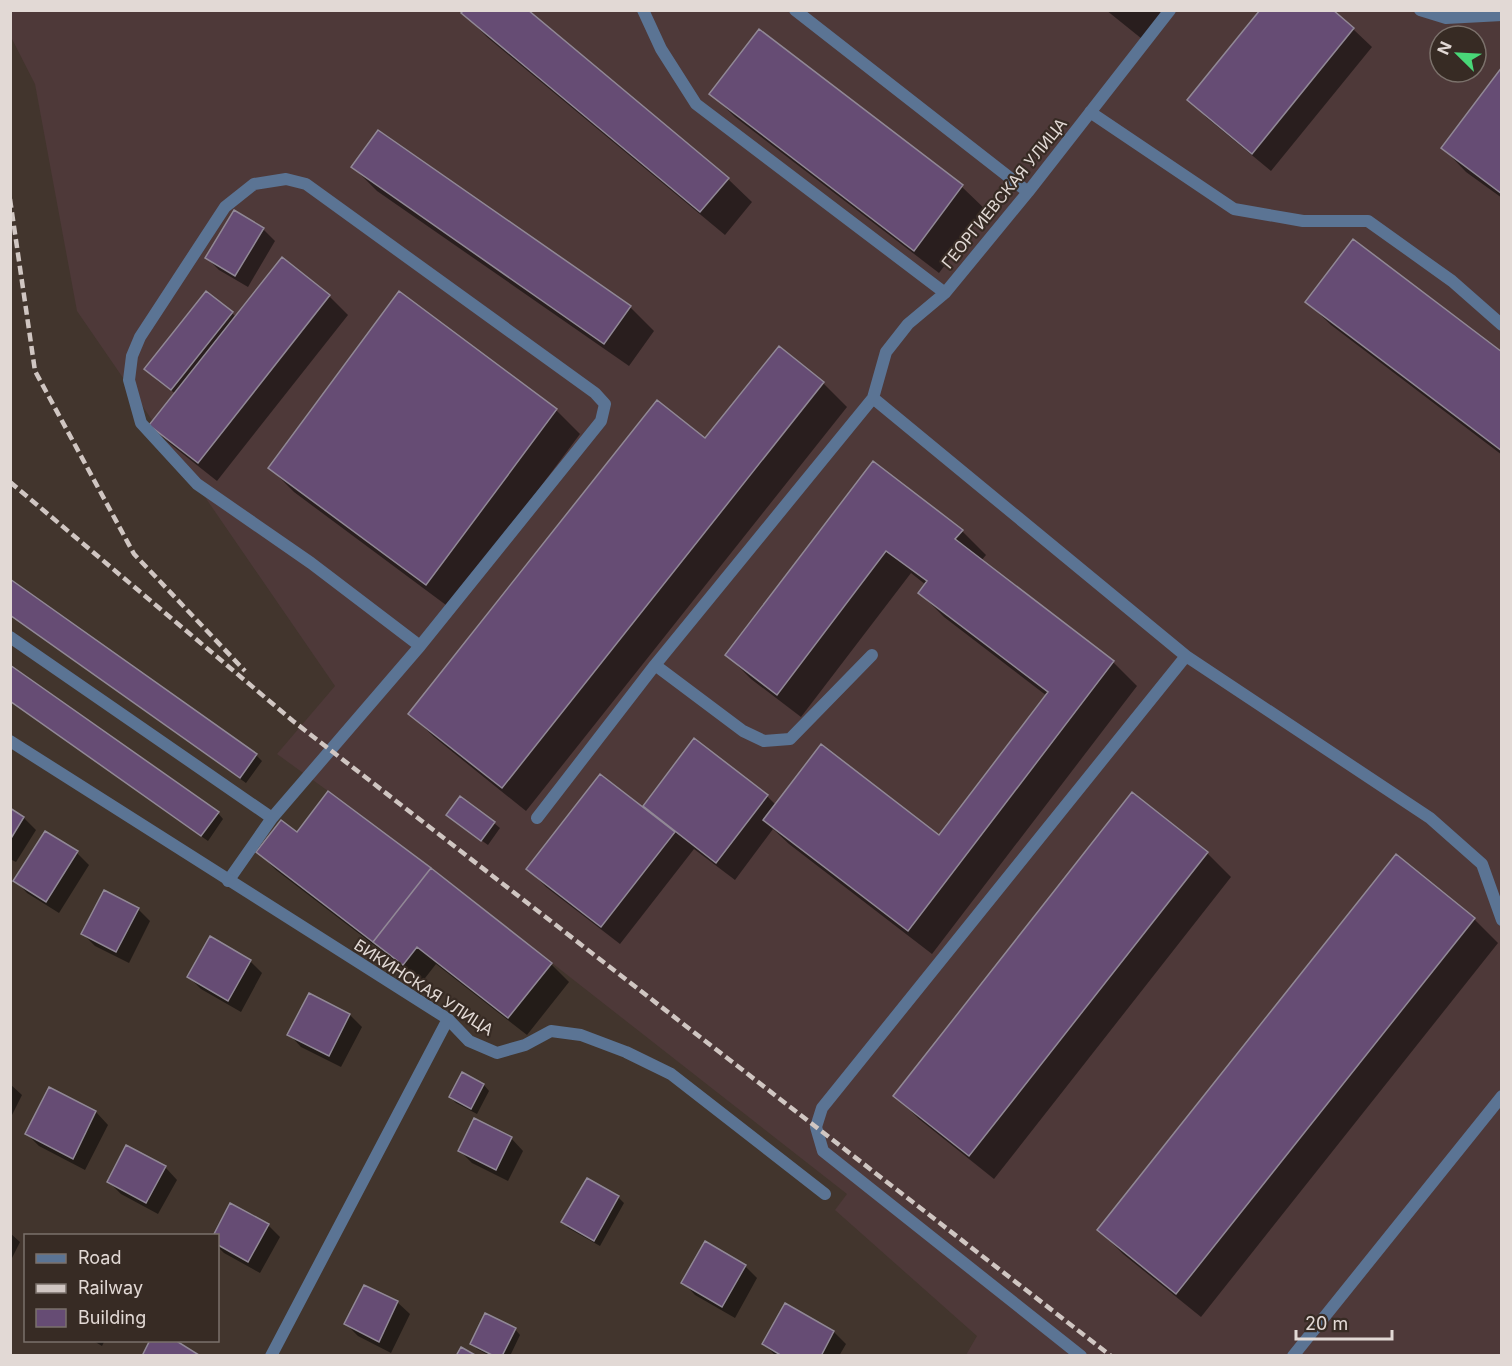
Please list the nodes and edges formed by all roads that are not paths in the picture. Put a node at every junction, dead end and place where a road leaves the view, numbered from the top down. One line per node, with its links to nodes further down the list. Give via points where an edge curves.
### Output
1 (643, 10): 8 (street, via 661,49 696,104)
2 (795, 10): 7 (street)
3 (1170, 10): 6 (street, ГЕОРГИЕВСКАЯ УЛИЦА)
4 (1420, 10): 5 (street, via 1446,18)
5 (1502, 15)
6 (1090, 112): 7 (street, ГЕОРГИЕВСКАЯ УЛИЦА); 9 (street, via 1234,209 1303,221 1368,221 1452,281)
7 (1028, 192): 8 (street, ГЕОРГИЕВСКАЯ УЛИЦА)
8 (945, 293): 10 (street, ГЕОРГИЕВСКАЯ УЛИЦА, via 908,324 886,352)
9 (1502, 325)
10 (873, 398): 14 (street); 15 (street)
11 (10, 637): 17 (street)
12 (420, 646): 12 (street, via 311,563 197,484 141,423 129,380 140,337 225,207 254,184 286,179 306,184 605,404 602,421); 17 (street)
13 (872, 655): 15 (street, via 790,739 764,741 743,731)
14 (1186, 656): 20 (street, via 1430,818 1482,864); 25 (street, via 822,1108 816,1127 823,1151)
15 (655, 665): 18 (street)
16 (10, 741): 19 (street, БИКИНСКАЯ УЛИЦА)
17 (272, 818): 19 (street)
18 (537, 819)
19 (228, 880): 21 (street, БИКИНСКАЯ УЛИЦА)
20 (1502, 920)
21 (448, 1019): 23 (street, БИКИНСКАЯ УЛИЦА, via 469,1041 497,1053 525,1045 551,1031 581,1035 626,1052 671,1074); 24 (street)
22 (1502, 1096): 26 (street)
23 (825, 1194)
24 (271, 1356)
25 (1081, 1356)
26 (1293, 1356)

